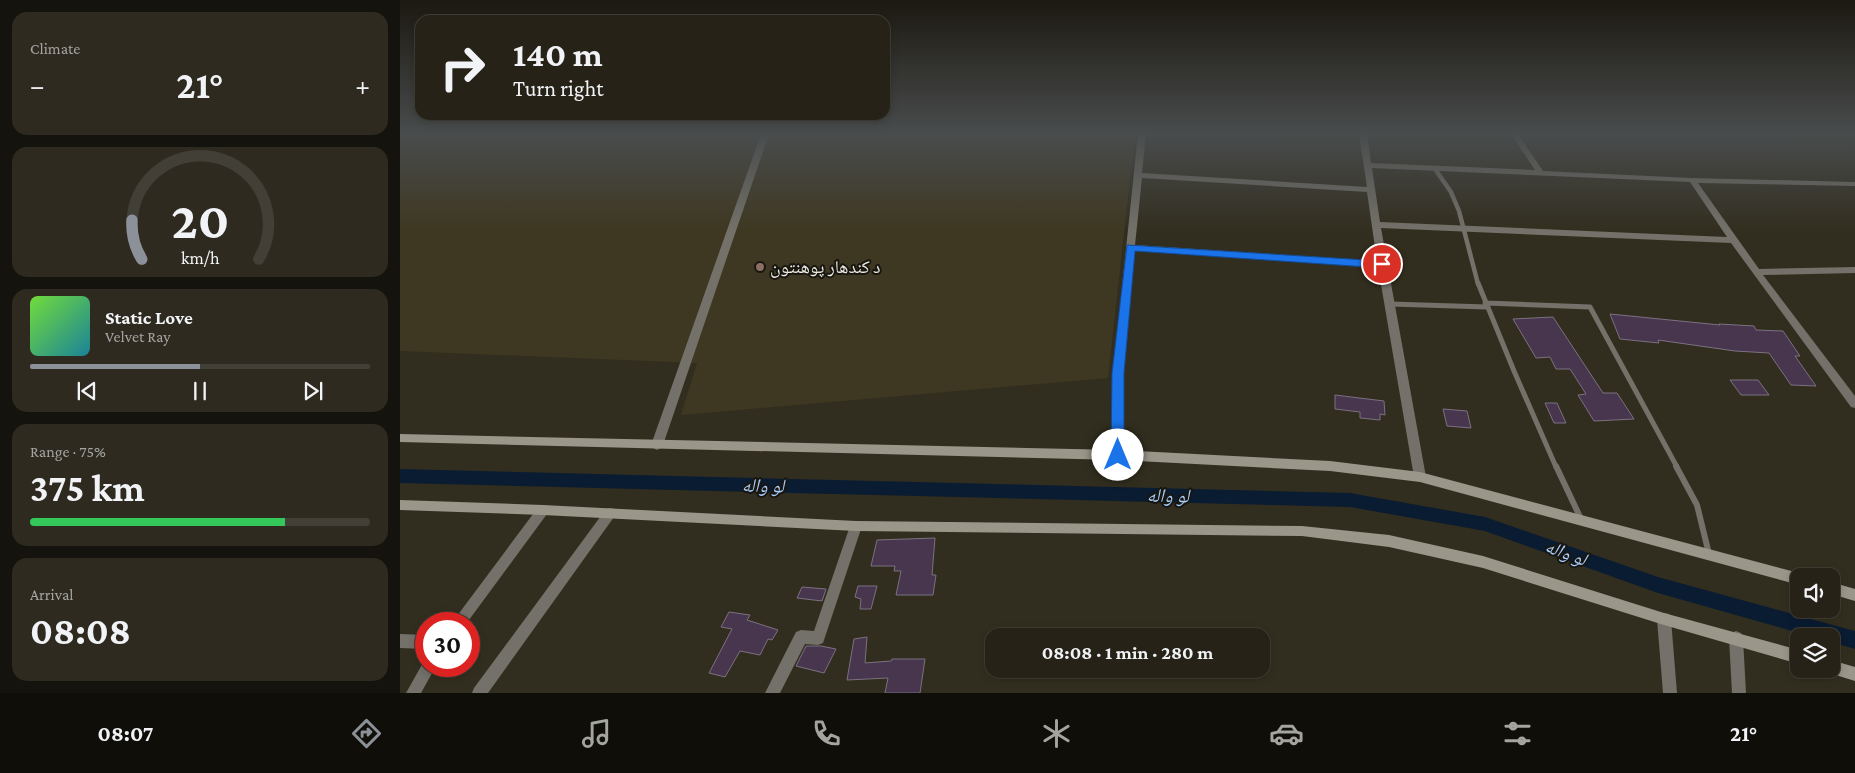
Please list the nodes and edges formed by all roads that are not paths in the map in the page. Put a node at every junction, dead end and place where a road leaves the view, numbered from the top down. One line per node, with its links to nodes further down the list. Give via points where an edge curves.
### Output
1 (754, 166): 23 (street)
2 (1139, 166): 8 (street)
3 (1368, 166): 11 (street)
4 (1398, 166): 6 (street)
5 (1535, 166): 7 (street)
6 (1435, 168): 7 (street); 13 (lane, via 1455,200)
7 (1540, 174): 9 (street)
8 (1138, 175): 11 (street); 15 (street)
9 (1692, 180): 10 (street); 14 (street)
10 (1855, 184)
11 (1372, 190): 12 (street)
12 (1377, 226): 13 (street); 16 (street)
13 (1464, 229): 14 (street); 20 (lane, via 1470,264)
14 (1734, 240): 18 (street)
15 (1130, 248): 16 (street); 24 (street, via 1118,373)
16 (1382, 264): 19 (street)
17 (1855, 270): 18 (street)
18 (1756, 272): 21 (street)
19 (1389, 304): 20 (lane); 25 (street)
20 (1486, 305): 29 (lane, via 1542,440); 31 (lane, via 1590,307 1697,505)
21 (1855, 404)
22 (400, 438): 23 (street)
23 (657, 445): 24 (street)
24 (1118, 455): 25 (street, via 1330,466)
25 (1420, 477): 29 (street)
26 (400, 505): 27 (street)
27 (543, 510): 28 (street); 35 (street)
28 (610, 513): 30 (street); 45 (street)
29 (1581, 519): 31 (street)
30 (856, 526): 36 (street, via 1302,531 1380,540 1483,562); 46 (street, via 818,638 801,637)
31 (1709, 555): 32 (street)
32 (1790, 577)
33 (1840, 591): 34 (street)
34 (1855, 595)
35 (467, 612)
36 (1664, 619): 37 (street); 47 (street)
37 (1736, 638): 40 (street); 48 (street)
38 (400, 641): 39 (street)
39 (415, 642)
40 (1790, 654)
41 (1840, 670): 42 (street)
42 (1855, 674)
43 (422, 677): 44 (street)
44 (413, 693)
45 (479, 693)
46 (772, 693)
47 (1670, 693)
48 (1739, 693)

